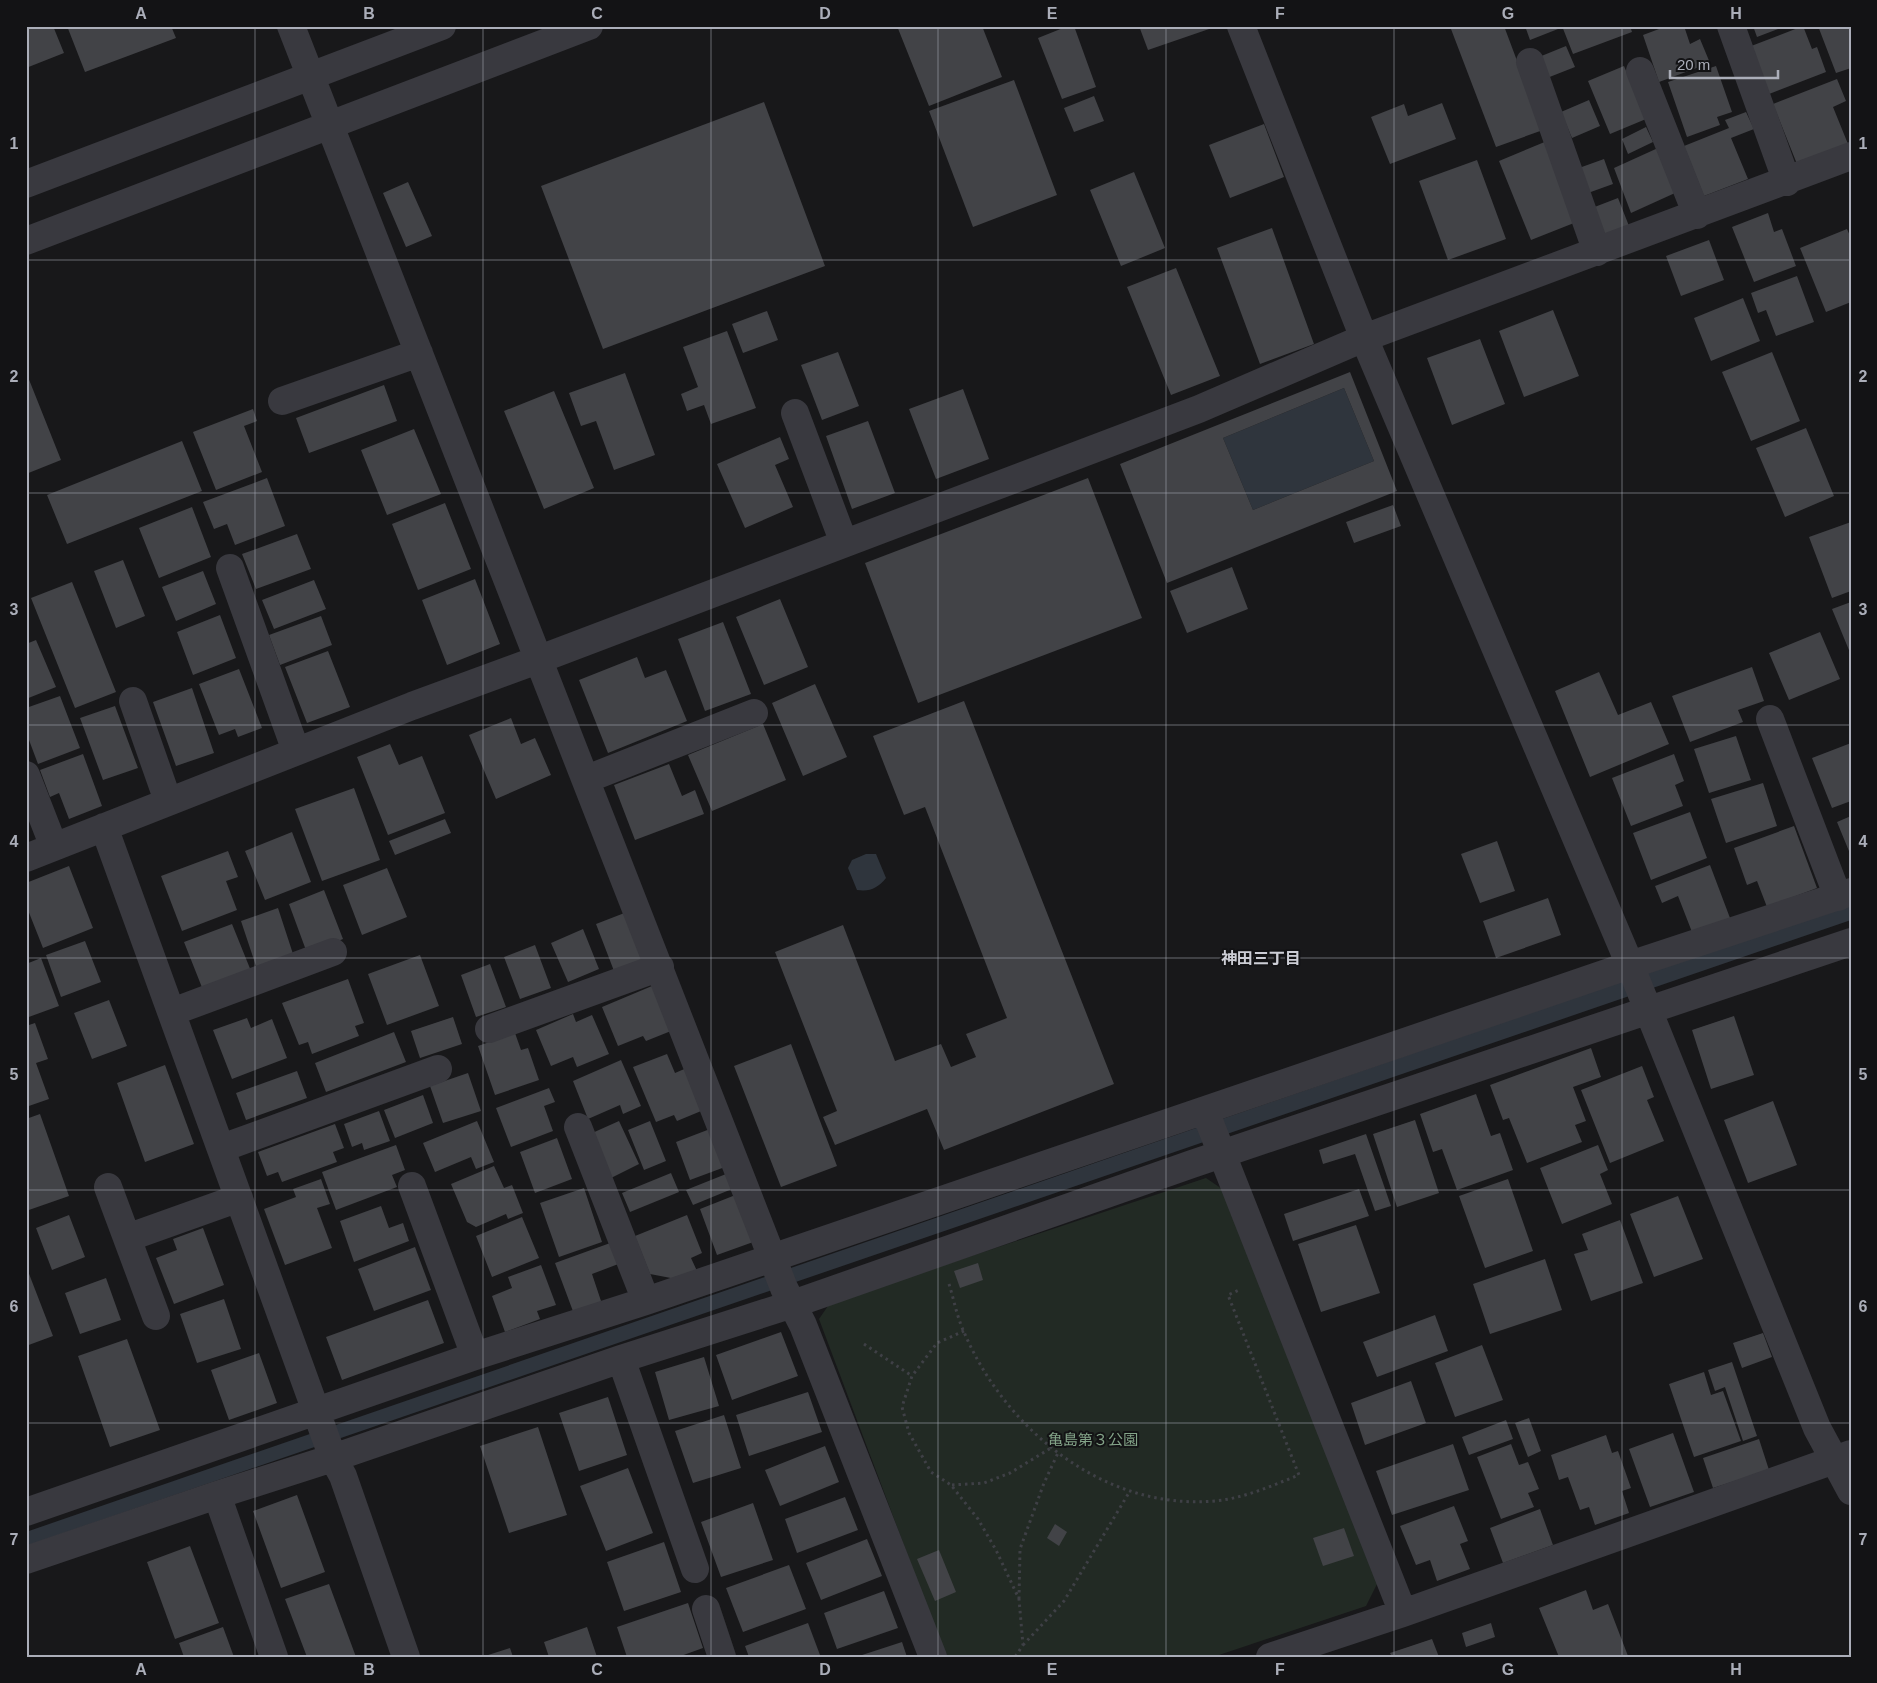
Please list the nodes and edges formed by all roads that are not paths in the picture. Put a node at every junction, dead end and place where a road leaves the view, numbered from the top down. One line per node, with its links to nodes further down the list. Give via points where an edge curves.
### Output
1 (290, 26): 8 (street)
2 (442, 26): 8 (street)
3 (589, 26): 9 (street)
4 (1241, 26): 16 (street)
5 (1731, 26): 11 (street)
6 (1530, 62): 15 (street)
7 (1640, 71): 13 (street)
8 (311, 78): 9 (street); 12 (street)
9 (330, 127): 14 (street); 17 (street)
10 (1851, 156): 11 (street)
11 (1787, 182): 13 (street)
12 (26, 184)
13 (1697, 215): 15 (street)
14 (26, 241)
15 (1597, 252): 16 (street)
16 (1364, 338): 20 (street, via 1199,409); 37 (street)
17 (419, 353): 18 (street); 22 (street)
18 (282, 402)
19 (795, 413): 20 (street)
20 (844, 543): 22 (street)
21 (230, 568): 26 (street)
22 (540, 660): 26 (street); 28 (street)
23 (133, 701): 29 (street)
24 (754, 713): 28 (street)
25 (1770, 719): 33 (street)
26 (296, 751): 29 (street)
27 (26, 775): 31 (street)
28 (586, 779): 36 (street)
29 (168, 801): 30 (street)
30 (104, 827): 31 (street); 38 (street)
31 (54, 847): 32 (street)
32 (26, 858)
33 (1845, 894): 37 (street)
34 (1851, 942): 37 (street)
35 (333, 952): 38 (street)
36 (660, 967): 39 (street); 48 (street)
37 (1638, 986): 42 (street); 42 (street, via 1482,1065); 54 (street, via 1817,1428)
38 (172, 1012): 43 (street)
39 (489, 1029)
40 (438, 1069): 43 (street)
41 (578, 1126): 49 (street)
42 (1213, 1132): 48 (street); 48 (street, via 939,1251); 61 (street)
43 (222, 1148): 46 (street)
44 (412, 1186): 51 (street)
45 (108, 1187): 47 (street)
46 (239, 1198): 47 (street); 53 (street)
47 (127, 1238): 50 (street)
48 (782, 1279): 49 (street); 52 (street); 65 (street)
49 (646, 1301): 51 (street)
50 (156, 1316)
51 (475, 1356): 53 (street)
52 (621, 1359): 53 (street); 59 (street)
53 (325, 1434): 56 (street); 57 (street); 63 (street, via 343,1476)
54 (1842, 1457): 55 (street); 61 (street)
55 (1851, 1491)
56 (217, 1495): 58 (street); 62 (street)
57 (26, 1512)
58 (26, 1560)
59 (695, 1569)
60 (706, 1610): 64 (street)
61 (1403, 1612): 66 (street)
62 (274, 1657)
63 (406, 1657)
64 (722, 1657)
65 (933, 1657)
66 (1270, 1657)

